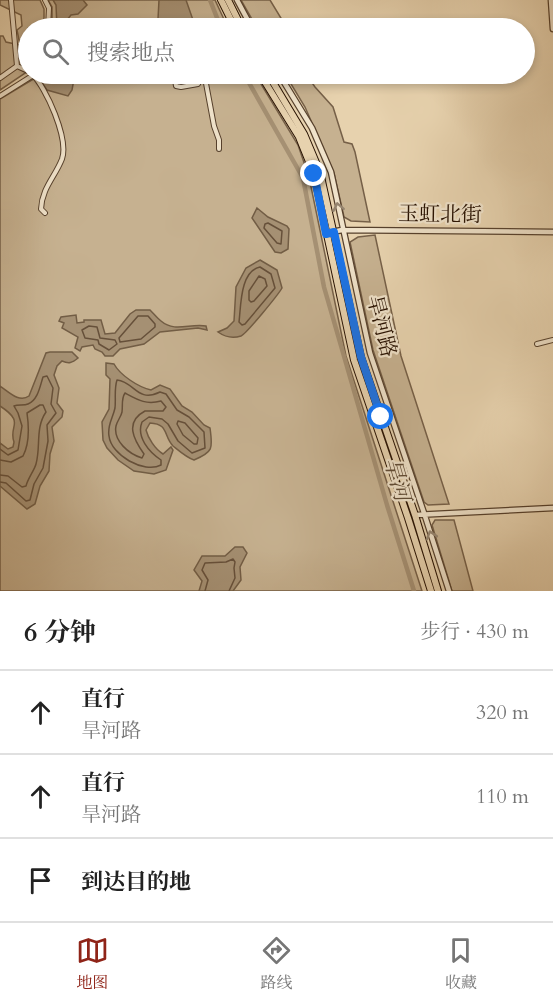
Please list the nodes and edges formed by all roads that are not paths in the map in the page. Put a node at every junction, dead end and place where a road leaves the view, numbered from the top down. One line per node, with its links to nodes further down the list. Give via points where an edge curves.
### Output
1 (11, 0): 12 (street)
2 (45, 0): 7 (street)
3 (221, 0): 8 (main road)
4 (228, 0): 9 (main road)
5 (237, 0): 10 (street)
6 (551, 0): 11 (street)
7 (48, 18)
8 (230, 18)
9 (237, 18)
10 (247, 18)
11 (553, 29)
12 (17, 66): 13 (street)
13 (0, 78)
14 (18, 83): 22 (street)
15 (39, 84): 24 (street, via 56,116 63,148 62,159 42,195 41,209)
16 (176, 84): 17 (street)
17 (198, 84)
18 (203, 84): 23 (street)
19 (266, 84): 28 (main road, 旱河路, via 307,156 317,184)
20 (274, 84): 26 (main road, 旱河路, via 314,154)
21 (285, 84): 25 (street, 旱河路, one-way to 21, via 331,172 322,149)
22 (0, 96)
23 (219, 149)
24 (45, 213)
25 (342, 230): 26 (street, 玉虹北街); 27 (street, 玉虹北街); 32 (street, 旱河路, via 370,353)
26 (334, 232): 28 (street, 玉虹北街); 33 (main road, 旱河路, via 361,357)
27 (553, 232)
28 (326, 234): 34 (main road, 旱河路, via 354,360)
29 (553, 340): 30 (street)
30 (537, 344)
31 (553, 508): 32 (street)
32 (424, 513): 33 (street); 36 (street, 旱河路, one-way to 32)
33 (415, 515): 35 (main road, 旱河路)
34 (431, 591)
35 (438, 591)
36 (448, 591)

